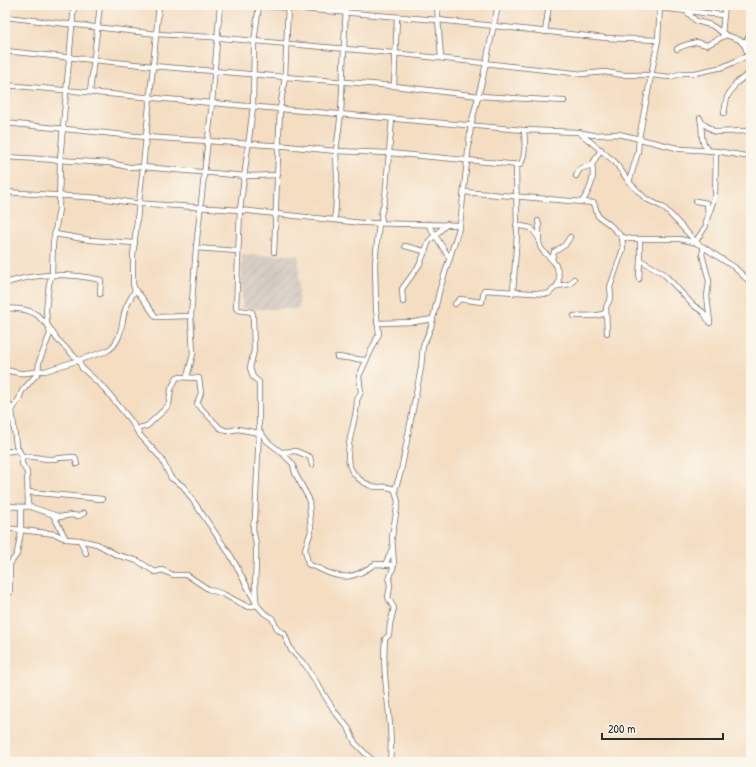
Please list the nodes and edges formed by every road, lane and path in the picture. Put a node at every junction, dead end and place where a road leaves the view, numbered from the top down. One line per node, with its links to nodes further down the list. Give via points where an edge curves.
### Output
1 (74, 5): 24 (street)
2 (100, 5): 26 (street)
3 (160, 5): 29 (street)
4 (220, 5): 31 (street)
5 (253, 5): 6 (street)
6 (259, 5): 14 (street); 33 (street)
7 (346, 5): 17 (street)
8 (437, 5): 22 (street)
9 (498, 5): 25 (street)
10 (549, 5): 27 (street)
11 (650, 5): 15 (street)
12 (676, 5): 16 (street)
13 (725, 5): 19 (street)
14 (288, 7): 17 (street); 36 (street)
15 (659, 7): 16 (street); 32 (street)
16 (683, 9): 18 (street); 30 (street, via 696,21 712,25)
17 (345, 11): 21 (street); 38 (street)
18 (717, 15): 19 (street); 23 (street)
19 (723, 15): 23 (street)
20 (5, 17): 24 (street)
21 (398, 18): 22 (street); 40 (street)
22 (438, 20): 25 (street); 43 (street)
23 (723, 23): 30 (street)
24 (72, 25): 26 (street); 41 (street)
25 (493, 26): 27 (street); 45 (street)
26 (96, 28): 29 (street); 44 (street)
27 (545, 32): 32 (street)
28 (751, 33): 34 (street)
29 (157, 34): 31 (street); 47 (street)
30 (724, 34): 34 (street); 37 (street, via 707,45 696,42 691,45 684,44)
31 (217, 38): 33 (street); 48 (street)
32 (658, 40): 51 (street)
33 (254, 42): 36 (street); 50 (street)
34 (745, 43): 35 (street); 42 (street)
35 (751, 44)
36 (286, 45): 38 (street); 52 (street)
37 (677, 49)
38 (344, 50): 40 (street); 53 (street)
39 (5, 51): 41 (street)
40 (397, 54): 43 (street); 55 (street)
41 (70, 56): 44 (street); 56 (street)
42 (747, 56): 46 (street); 51 (street, via 723,67 684,73 670,78)
43 (442, 58): 45 (street)
44 (94, 59): 47 (street); 57 (street)
45 (486, 62): 51 (street, via 583,74 604,72); 58 (street)
46 (751, 65)
47 (153, 66): 48 (street); 59 (street)
48 (214, 70): 50 (street); 61 (street)
49 (751, 72): 65 (street, via 736,83 727,96)
50 (253, 74): 52 (street); 62 (street)
51 (651, 75): 75 (street)
52 (285, 77): 53 (street); 63 (street)
53 (342, 81): 55 (street); 64 (street)
54 (5, 85): 56 (street)
55 (394, 86): 58 (street)
56 (67, 90): 57 (street); 69 (street)
57 (90, 92): 59 (street)
58 (479, 96): 60 (street); 68 (street)
59 (149, 97): 61 (street); 74 (street)
60 (564, 101)
61 (212, 103): 62 (street); 76 (street)
62 (253, 107): 63 (street); 78 (street)
63 (280, 109): 64 (street); 79 (street)
64 (341, 113): 66 (street); 82 (street)
65 (724, 113)
66 (392, 119): 68 (street); 84 (street)
67 (5, 123): 69 (street)
68 (471, 125): 70 (street); 88 (street)
69 (63, 128): 74 (street); 87 (street)
70 (510, 129): 71 (street); 77 (street, via 521,133)
71 (524, 130): 73 (street); 77 (street)
72 (748, 131): 81 (street, via 715,132 701,120)
73 (578, 132): 75 (street, via 593,135 619,134); 80 (street)
74 (145, 137): 76 (street); 91 (street)
75 (639, 138): 81 (street, via 681,149); 96 (street, via 638,152)
76 (207, 140): 78 (street); 92 (street)
77 (525, 140): 89 (street, via 522,162 520,165)
78 (249, 143): 79 (street); 94 (street)
79 (279, 145): 82 (street); 93 (street)
80 (601, 149): 90 (street); 96 (street, via 615,162)
81 (703, 149): 83 (street)
82 (336, 151): 84 (street); 108 (street)
83 (716, 152): 86 (street); 107 (street, via 715,196)
84 (389, 153): 88 (street); 110 (street)
85 (5, 157): 87 (street)
86 (751, 157)
87 (60, 160): 91 (street); 99 (street)
88 (467, 160): 89 (street); 98 (street)
89 (516, 164): 100 (street)
90 (592, 165): 95 (street, via 580,169); 102 (street, via 594,173 589,191)
91 (143, 167): 92 (street); 103 (street)
92 (204, 172): 94 (street); 104 (street)
93 (278, 175): 94 (street); 106 (street)
94 (246, 176): 105 (street)
95 (576, 176)
96 (629, 182): 121 (street, via 646,199 663,207)
97 (5, 192): 99 (street)
98 (464, 192): 100 (street); 113 (street)
99 (58, 195): 103 (street); 115 (street, via 59,209)
100 (516, 197): 102 (street); 114 (street)
101 (696, 201): 107 (street, via 707,203)
102 (582, 202): 119 (street, via 595,204 598,216)
103 (138, 203): 104 (street); 122 (street)
104 (200, 207): 105 (street); 124 (street)
105 (240, 210): 106 (street); 127 (street)
106 (276, 214): 108 (street); 128 (street)
107 (708, 216): 121 (street, via 705,229)
108 (335, 220): 110 (street)
109 (538, 221): 118 (street)
110 (380, 223): 111 (street); 148 (street, via 375,263)
111 (428, 224): 112 (street); 116 (street)
112 (447, 224): 113 (street); 116 (street)
113 (460, 224): 129 (street)
114 (516, 226): 118 (street, via 531,228); 139 (street)
115 (55, 234): 122 (street, via 90,240); 132 (street, via 52,244)
116 (436, 235): 126 (street); 129 (street)
117 (570, 237): 130 (street, via 566,245 554,252)
118 (539, 238): 130 (street, via 540,247)
119 (622, 238): 120 (street); 144 (street, via 623,249 610,287 611,297)
120 (640, 239): 121 (street, via 680,239); 131 (street)
121 (697, 242): 125 (street)
122 (135, 243): 138 (street)
123 (405, 246): 126 (street)
124 (196, 248): 127 (street); 145 (street)
125 (704, 248): 131 (street, via 702,254 709,281 707,296 710,323 703,312 663,273); 135 (street, via 734,267)
126 (424, 251): 141 (street, via 420,264 402,289)
127 (238, 252): 162 (street, via 236,308 253,313 254,350 250,368 253,377 259,382)
128 (274, 252)
129 (450, 259): 147 (street)
130 (552, 259): 137 (street, via 559,273)
131 (640, 260): 134 (street)
132 (52, 274): 136 (street, via 31,276); 140 (street, via 101,280); 149 (street, via 48,291)
133 (574, 279): 137 (street, via 572,283)
134 (639, 279)
135 (751, 283)
136 (5, 284)
137 (557, 286): 139 (street, via 548,294)
138 (134, 290): 145 (street, via 156,316); 153 (street, via 125,310 120,336 111,349)
139 (513, 293): 142 (street, via 484,290 482,302 460,299)
140 (100, 294)
141 (403, 302)
142 (455, 304)
143 (5, 308): 149 (street, via 27,309)
144 (606, 312): 146 (street, via 598,316); 151 (street)
145 (191, 316): 157 (street, via 193,354)
146 (574, 316)
147 (433, 319): 148 (street); 169 (street, via 423,346 399,481)
148 (377, 323): 154 (street, via 379,335)
149 (47, 324): 150 (street)
150 (49, 329): 153 (street); 156 (street, via 50,334)
151 (607, 333)
152 (338, 357): 154 (street)
153 (78, 360): 156 (street); 161 (street, via 82,368 105,390)
154 (365, 360): 169 (street, via 359,376 361,392 348,442 348,464 354,476 368,485 389,486)
155 (5, 370): 156 (street, via 16,374)
156 (40, 371): 159 (street, via 22,391)
157 (188, 377): 161 (street, via 177,377 166,409 147,426 140,427); 162 (street, via 200,378 201,393 197,404 220,428 227,431)
158 (5, 397): 159 (street)
159 (12, 410): 160 (street); 163 (street)
160 (5, 426)
161 (137, 431): 187 (street, via 161,458 172,478 184,486 237,564)
162 (259, 431): 165 (street); 187 (street, via 255,520 252,527 256,546 254,591)
163 (18, 450): 164 (street); 166 (street)
164 (5, 452)
165 (281, 452): 168 (street, via 299,452 310,458); 183 (street, via 293,464 309,499 310,531 304,549 308,564 345,577 370,570 375,564)
166 (22, 456): 167 (street, via 52,459 75,457); 170 (street)
167 (77, 464)
168 (312, 465)
169 (395, 490): 181 (street, via 398,502)
170 (29, 492): 171 (street); 173 (street)
171 (102, 499)
172 (5, 506): 174 (street)
173 (28, 506): 174 (street); 176 (street)
174 (21, 507): 178 (street)
175 (84, 514): 176 (street)
176 (53, 515): 179 (street)
177 (5, 528): 178 (street)
178 (21, 529): 179 (street, via 60,535); 186 (street, via 18,549 10,564)
179 (66, 539): 180 (street)
180 (80, 540): 182 (street); 187 (street, via 97,544 116,555 138,561 154,571 162,570 173,575 185,574 208,589 248,607)
181 (392, 550): 183 (street); 184 (street)
182 (86, 553)
183 (385, 565): 184 (street); 185 (street)
184 (394, 565): 185 (street)
185 (392, 570): 189 (street, via 388,598 394,611 389,636 385,639 383,667 392,728)
186 (10, 592)
187 (257, 605): 188 (street, via 272,618 278,630 284,633 291,650 306,666 349,729 355,743)
188 (374, 762)
189 (390, 762)

